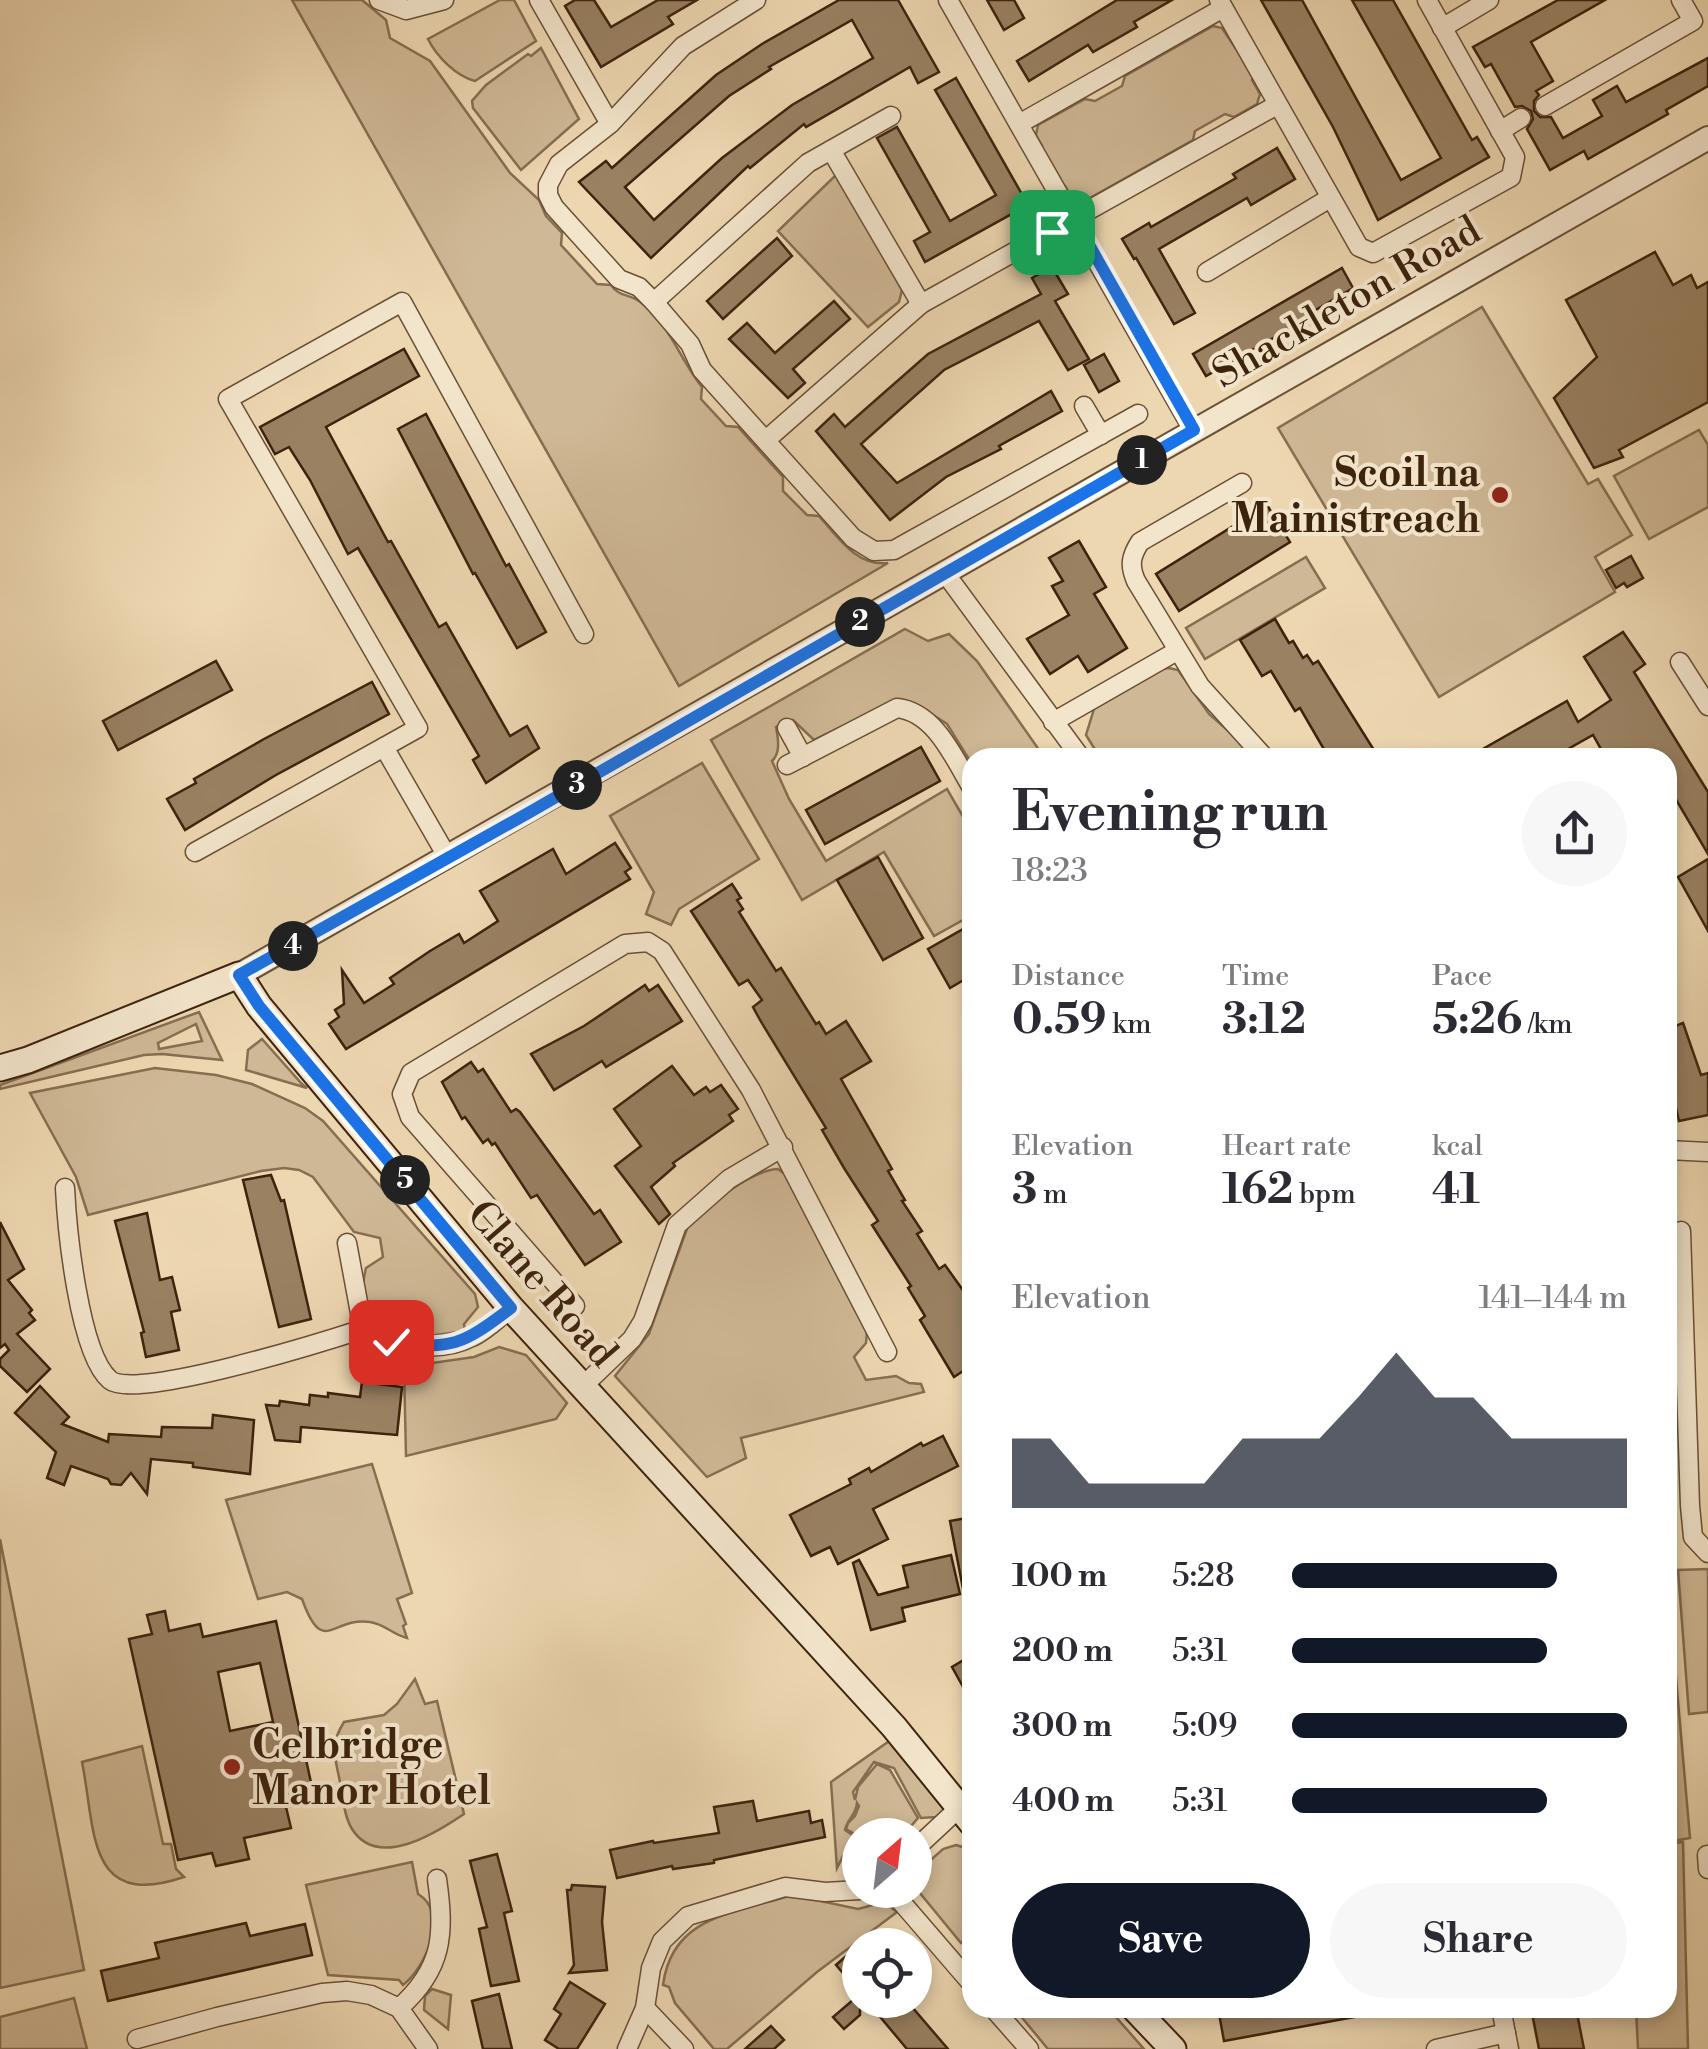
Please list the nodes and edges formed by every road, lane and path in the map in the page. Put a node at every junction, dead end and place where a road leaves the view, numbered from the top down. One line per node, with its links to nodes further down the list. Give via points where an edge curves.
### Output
1 (379, 0): 2 (street, via 406,10)
2 (444, 0)
3 (539, 0): 15 (street)
4 (756, 0): 15 (street, via 683,46)
5 (948, 0): 16 (street)
6 (1427, 0): 10 (street)
7 (1489, 0): 10 (street)
8 (1681, 0): 12 (street, via 1693,21)
9 (1221, 4): 11 (street); 16 (street)
10 (1442, 28): 17 (street)
11 (1277, 105): 20 (street); 21 (street)
12 (1545, 106)
13 (891, 116): 19 (street)
14 (1522, 118): 17 (street)
15 (610, 124): 23 (street, via 560,164 548,194 619,278)
16 (1019, 124): 21 (street)
17 (1500, 130): 20 (street, via 1515,156 1511,177 1378,252 1359,248)
18 (1708, 138): 27 (street, Shackleton Road)
19 (831, 150): 23 (street, via 808,163); 24 (street)
20 (1330, 198): 22 (street)
21 (1075, 220): 24 (street); 27 (street)
22 (1207, 272)
23 (654, 302): 29 (street, via 690,344 702,370)
24 (921, 304): 29 (street)
25 (1084, 406): 28 (street)
26 (1138, 414): 28 (street)
27 (1194, 430): 31 (street, Shackleton Road)
28 (1101, 435): 29 (street, via 883,552 853,538)
29 (766, 440)
30 (1242, 483): 33 (street, via 1140,542 1131,555 1134,577)
31 (945, 572): 36 (street); 43 (street, Shackleton Road)
32 (584, 634): 38 (street, via 402,302 228,399 418,728)
33 (1176, 651): 36 (street); 40 (street)
34 (1680, 662): 35 (street)
35 (1708, 706)
36 (1052, 722): 39 (street)
37 (787, 728): 41 (street, via 795,761 897,708 908,710 930,723)
38 (384, 747): 42 (street); 43 (street)
39 (1073, 748)
40 (1256, 748)
41 (962, 773)
42 (195, 852)
43 (448, 858): 44 (street, Shackleton Road)
44 (239, 975): 45 (main road); 53 (main road, Clane Road)
45 (0, 1068)
46 (783, 1147): 52 (street, via 662,950 648,942 624,944 411,1073 402,1094 410,1117); 55 (street); 56 (street, via 729,1179 677,1225 644,1320)
47 (1677, 1150): 48 (street)
48 (1708, 1152)
49 (65, 1188): 54 (street, via 90,1346 115,1384 178,1380)
50 (1681, 1231): 57 (street, via 1690,1506 1693,1537)
51 (347, 1243): 54 (street)
52 (575, 1306)
53 (511, 1308): 54 (street, via 472,1338 449,1344 391,1342); 56 (main road, Clane Road)
54 (363, 1330)
55 (887, 1352)
56 (582, 1386): 58 (main road, Clane Road)
57 (1708, 1553)
58 (962, 1811)
59 (962, 1819): 60 (street)
60 (932, 1838)
61 (1708, 1855): 62 (street)
62 (1708, 1869)
63 (437, 1879): 67 (street, via 440,1945 426,1980)
64 (842, 1891): 68 (street, via 786,1887 688,1916 662,1941)
65 (907, 1908): 66 (street)
66 (962, 1972)
67 (400, 2008): 71 (street, via 371,1995 324,1993); 73 (street)
68 (645, 2008): 74 (street); 75 (street)
69 (1002, 2018): 76 (street)
70 (1144, 2018): 77 (main road)
71 (137, 2039)
72 (1508, 2041): 78 (street)
73 (428, 2049)
74 (627, 2049)
75 (684, 2049)
76 (1030, 2049)
77 (1173, 2049)
78 (1436, 2049)

